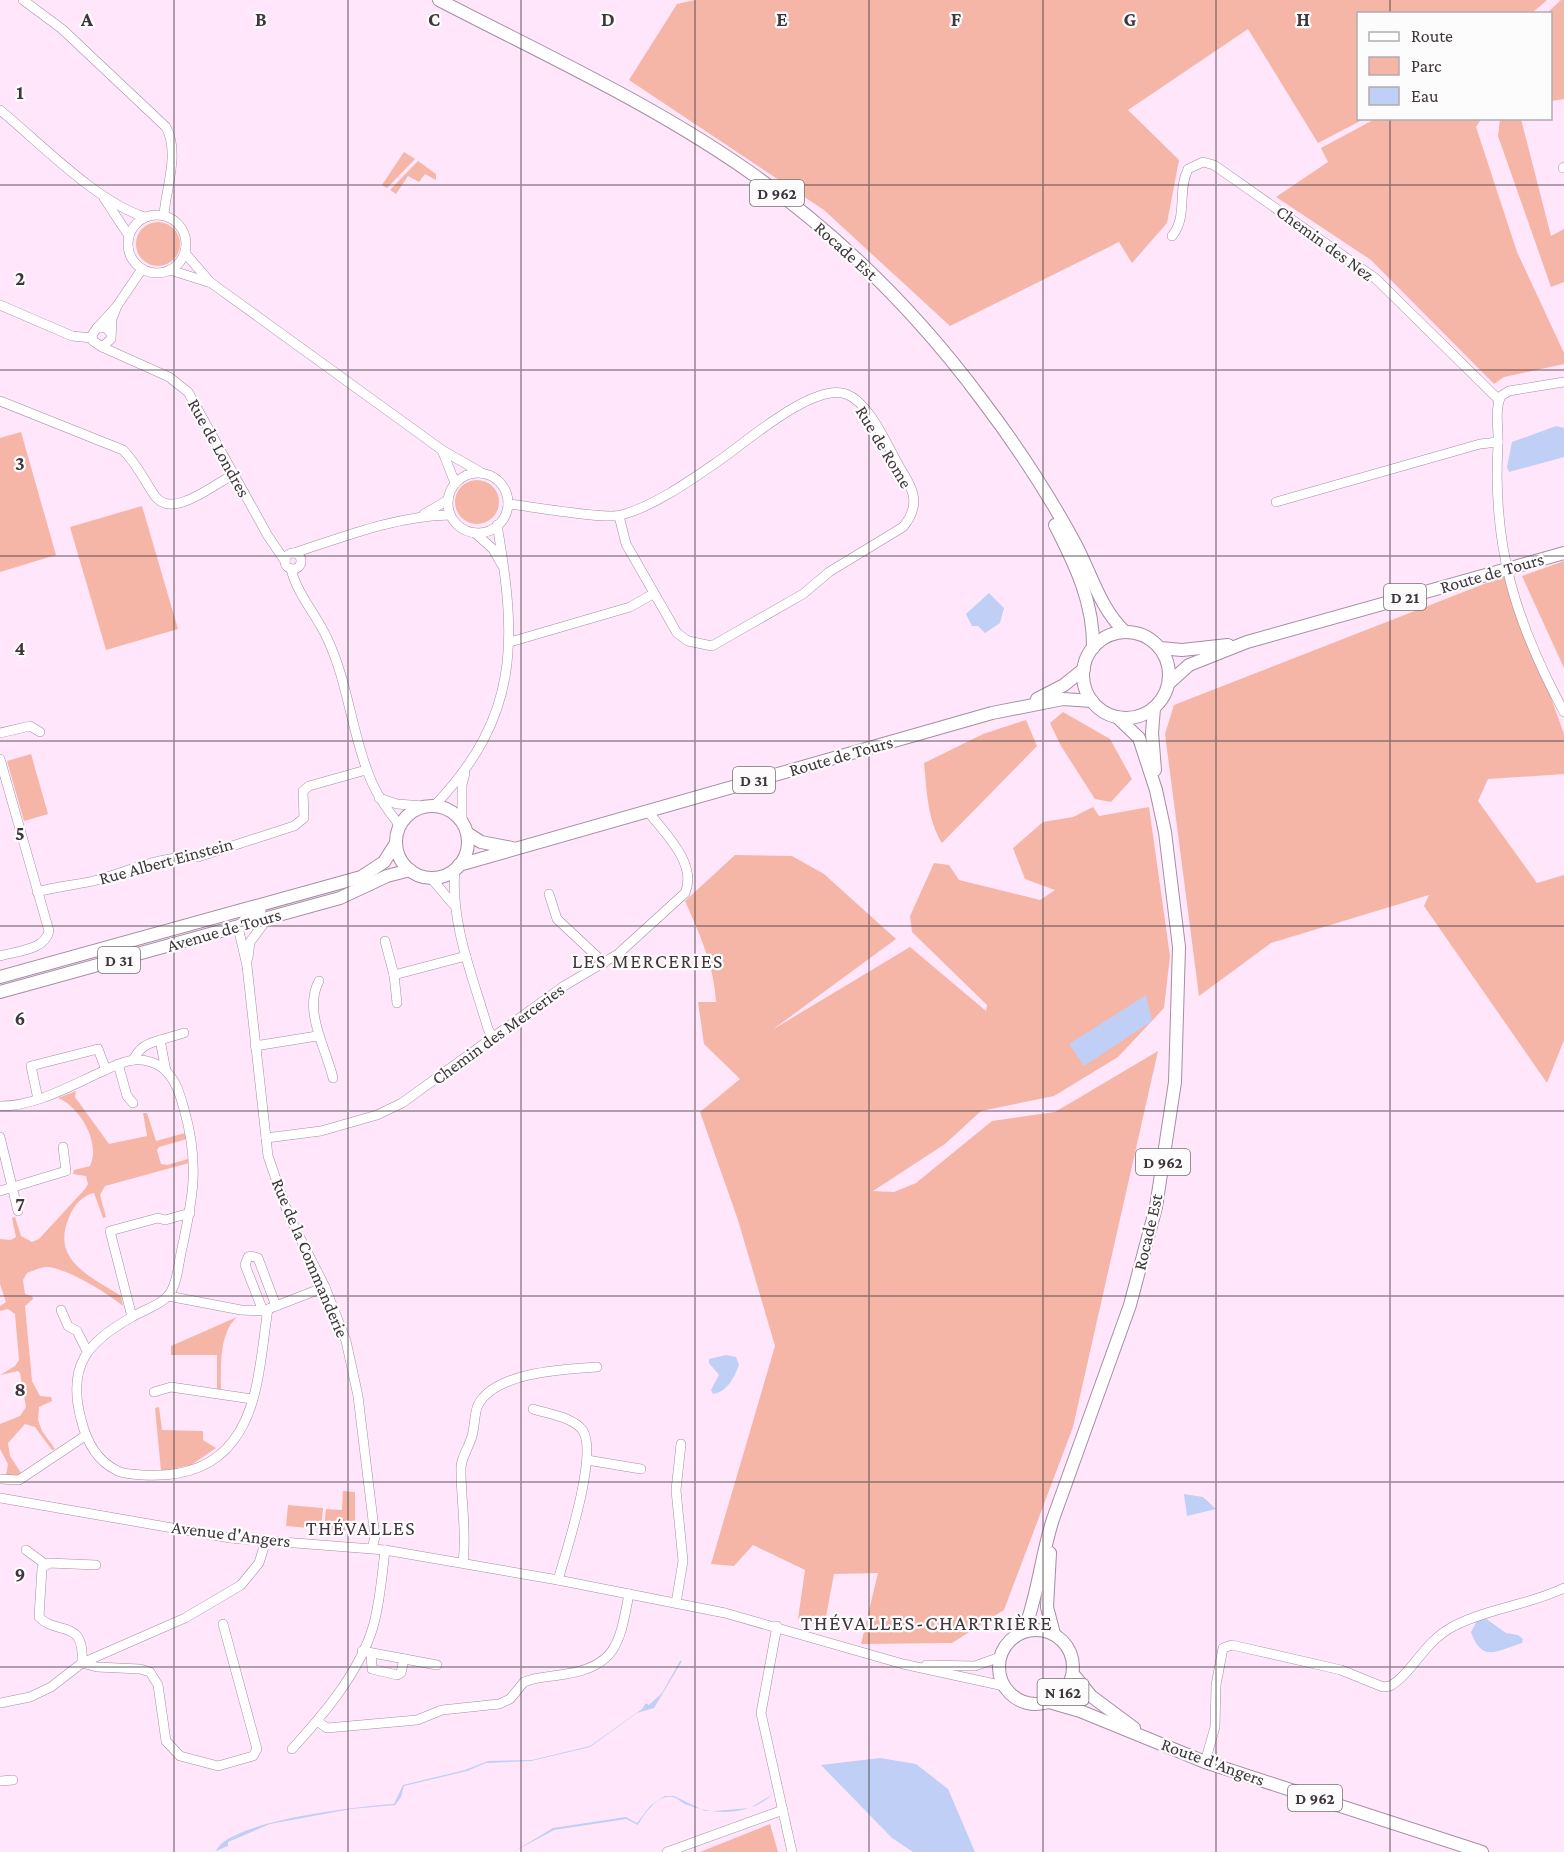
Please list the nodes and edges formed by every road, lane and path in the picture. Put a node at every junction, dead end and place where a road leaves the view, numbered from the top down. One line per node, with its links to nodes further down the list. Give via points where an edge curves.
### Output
1 (23, 0): 5 (street, via 62,29 166,127 172,138 172,155)
2 (439, 0): 27 (main road, Rocade Est / D 962, via 667,120 749,172 811,219 861,262 926,329 982,399)
3 (0, 110): 4 (street)
4 (100, 194): 6 (street); 7 (street)
5 (164, 215): 6 (street); 9 (street, via 184,230)
6 (145, 217): 7 (street, via 135,224)
7 (129, 236): 10 (street, via 130,255)
8 (1172, 236): 21 (street, Chemin des Nez, via 1180,226 1181,190 1188,169 1203,162 1215,165 1376,278)
9 (185, 254): 11 (street); 12 (street)
10 (142, 269): 11 (street, via 156,273); 14 (street)
11 (170, 270): 12 (street)
12 (210, 282): 24 (street)
13 (0, 305): 17 (street, via 72,336)
14 (117, 306): 15 (street); 16 (street)
15 (97, 328): 16 (street, via 104,327); 17 (street)
16 (111, 335): 18 (street, via 110,342); 19 (street)
17 (92, 338): 18 (street)
18 (102, 347): 19 (street, Rue de Londres)
19 (124, 357): 26 (street, Rue de Londres, via 169,377 188,392)
20 (1564, 382): 21 (street, via 1509,391)
21 (1499, 400): 23 (street)
22 (0, 401): 26 (street, via 123,450 157,499 164,503 180,504)
23 (1498, 442): 30 (street); 39 (street, via 1496,474)
24 (442, 450): 25 (street); 28 (street)
25 (482, 473): 28 (street); 31 (street, via 497,480)
26 (232, 475): 38 (street, Rue de Londres, via 268,536)
27 (1036, 480): 42 (main road, Rocade Est / D 962, via 1076,546 1106,611); 45 (main road, Rocade Est / D 962, via 1084,590 1092,618)
28 (455, 483): 29 (street)
29 (448, 500): 32 (street); 33 (street)
30 (1276, 502)
31 (508, 504): 34 (street); 35 (street)
32 (450, 515): 33 (street); 36 (street, via 460,527)
33 (422, 516): 38 (street, via 322,543)
34 (619, 516): 41 (street, Rue de Rome, via 626,544); 41 (street, Rue de Rome, via 667,493 783,416 830,392 847,394 864,406 908,481 915,503 912,517 903,527 829,572 803,594 712,646 688,641 677,633)
35 (497, 525): 36 (street); 40 (street)
36 (475, 533): 40 (street, via 493,549)
37 (1564, 553): 39 (main road, Route de Tours / D 21)
38 (294, 560): 58 (street, Rue de Londres, via 300,592 327,638 350,705)
39 (1505, 569): 44 (main road, Route de Tours / D 21); 52 (street, via 1527,637)
40 (505, 570): 43 (street)
41 (653, 594): 43 (street, via 630,607)
42 (1125, 632): 45 (main road, via 1102,640); 46 (main road, via 1144,636)
43 (510, 642): 57 (street, via 501,701)
44 (1247, 642): 46 (main road, Route de Tours / D 21, via 1182,650); 48 (main road, Route de Tours / D 21, via 1189,665)
45 (1093, 648): 47 (main road)
46 (1160, 648): 48 (main road, via 1168,664)
47 (1084, 669): 49 (main road, via 1084,685); 50 (main road, Route de Tours / D 31)
48 (1169, 683): 51 (main road)
49 (1092, 701): 50 (main road, Route de Tours / D 31, via 1063,699); 53 (main road)
50 (1028, 704): 62 (main road, Route de Tours / D 31)
51 (1155, 708): 53 (main road, via 1131,718); 59 (main road, Rocade Est / D 962, via 1152,733)
52 (1564, 712)
53 (1118, 717): 59 (main road, Rocade Est / D 962, via 1139,738)
54 (40, 732): 55 (street, via 23,726)
55 (0, 733)
56 (0, 759): 71 (street)
57 (468, 766): 61 (street); 64 (street, via 462,785)
58 (366, 770): 60 (street, Rue de Londres); 71 (street, Rue Albert Einstein, via 309,786 303,791 304,818 294,826 198,857 182,856 94,881)
59 (1156, 790): 122 (main road, Rocade Est / D 962, via 1179,947 1175,1082 1169,1125 1156,1207 1130,1305)
60 (379, 798): 61 (street, via 397,804); 63 (street, Rue de Londres)
61 (429, 806): 63 (main road, via 414,810); 64 (main road, via 455,813)
62 (646, 810): 66 (main road, Route de Tours / D 31); 79 (street, Chemin des Merceries, via 681,856 688,884 685,893)
63 (400, 826): 65 (main road)
64 (465, 827): 66 (main road, Route de Tours / D 31, via 481,842); 67 (main road, via 467,849)
65 (396, 843): 68 (main road, via 400,858); 70 (main road, Avenue de Tours, via 384,862 362,878)
66 (516, 849): 67 (main road, Route de Tours / D 31)
67 (457, 867): 69 (main road); 73 (street)
68 (410, 870): 69 (main road); 74 (main road, Avenue de Tours / D 31, via 340,898)
69 (431, 878): 73 (street)
70 (321, 890): 75 (street, via 255,912); 82 (main road, Avenue de Tours)
71 (37, 892): 77 (street, via 48,938 42,944)
72 (549, 894): 79 (street, via 557,919)
73 (454, 906): 78 (street)
74 (268, 918): 75 (main road, Avenue de Tours / D 31); 80 (street, Rue de la Commanderie, via 250,942)
75 (238, 927): 80 (street, Rue de la Commanderie); 84 (main road, Avenue de Tours / D 31)
76 (385, 941): 81 (street)
77 (0, 956)
78 (466, 956): 81 (street); 88 (street)
79 (604, 963): 88 (street, Chemin des Merceries, via 564,986)
80 (247, 966): 90 (street, Rue de la Commanderie)
81 (394, 975): 85 (street)
82 (0, 977)
83 (320, 981): 87 (street, via 315,989)
84 (0, 992)
85 (397, 1003)
86 (183, 1033): 89 (street)
87 (317, 1036): 90 (street); 95 (street)
88 (494, 1039): 100 (street, Chemin des Merceries, via 402,1103 377,1115 321,1131)
89 (160, 1040): 91 (street, via 139,1049); 94 (street)
90 (255, 1046): 100 (street, Rue de la Commanderie)
91 (133, 1060): 92 (street); 94 (street, via 156,1064)
92 (118, 1064): 93 (street); 97 (street, via 127,1096)
93 (106, 1070): 96 (street); 96 (street, via 98,1049 31,1066)
94 (166, 1071): 105 (street, via 178,1086 193,1140 195,1171)
95 (333, 1078)
96 (38, 1099): 98 (street)
97 (133, 1103)
98 (0, 1106)
99 (0, 1137): 102 (street)
100 (266, 1138): 106 (street, Rue de la Commanderie, via 268,1156 288,1214)
101 (63, 1147): 102 (street, via 66,1171)
102 (13, 1187): 103 (street); 104 (street)
103 (0, 1191)
104 (18, 1211)
105 (190, 1213): 107 (street, via 174,1286); 110 (street, via 110,1232)
106 (325, 1287): 108 (street); 124 (street, Rue de la Commanderie, via 346,1341 358,1396 375,1537)
107 (168, 1296): 108 (street, via 241,1310); 110 (street)
108 (269, 1309): 108 (street, via 258,1258 251,1256 245,1265); 114 (street)
109 (61, 1310): 111 (street)
110 (132, 1317): 111 (street, via 100,1337)
111 (87, 1351): 116 (street, via 81,1360 76,1390)
112 (597, 1367): 127 (street, via 559,1369 518,1379 490,1391 482,1399 460,1468)
113 (154, 1392): 114 (street, via 171,1387)
114 (252, 1399): 116 (street, via 234,1441 214,1459 175,1475 123,1474 105,1462)
115 (533, 1409): 118 (street, via 573,1422 582,1430)
116 (85, 1436): 120 (street, via 19,1480)
117 (681, 1444): 133 (street, via 676,1490 683,1560)
118 (587, 1460): 119 (street); 130 (street, via 575,1524)
119 (641, 1469)
120 (0, 1479)
121 (0, 1498): 123 (street, Avenue d'Angers, via 230,1538)
122 (1053, 1519): 136 (main road, Rocade Est / D 962, via 1042,1554 1034,1607); 137 (main road, Rocade Est / D 962, via 1047,1607)
123 (266, 1540): 124 (street, Avenue d'Angers); 141 (street, via 259,1563 241,1585 185,1618)
124 (372, 1548): 126 (street, Avenue d'Angers)
125 (26, 1550): 128 (street)
126 (385, 1550): 127 (street, Avenue d'Angers); 138 (street)
127 (463, 1562): 130 (street, Avenue d'Angers)
128 (45, 1564): 129 (street); 141 (street, via 39,1617 45,1623 69,1628 80,1644)
129 (96, 1565)
130 (558, 1580): 132 (street, Avenue d'Angers)
131 (1564, 1588): 151 (street, via 1539,1600 1454,1625 1437,1636 1390,1686 1232,1644 1223,1648 1216,1685 1215,1727)
132 (629, 1594): 133 (street, Avenue d'Angers); 148 (street, via 616,1646 600,1664 524,1682 506,1702 442,1710 417,1720 327,1728)
133 (676, 1603): 135 (street, Avenue d'Angers)
134 (223, 1624): 141 (street, via 257,1749 253,1756 218,1767 188,1760 171,1749 166,1741 158,1685 150,1672)
135 (777, 1626): 142 (street, Avenue d'Angers); 154 (street, via 761,1713)
136 (1024, 1631): 137 (main road, via 1039,1629); 139 (main road, via 1009,1641)
137 (1054, 1634): 144 (main road, N 162, via 1072,1655)
138 (367, 1652): 140 (street); 140 (street, via 372,1669 398,1675); 148 (street)
139 (1000, 1657): 142 (street, Avenue d'Angers, via 975,1666); 145 (main road, via 999,1672)
140 (404, 1659): 143 (street)
141 (82, 1663): 147 (street, via 51,1687 30,1697)
142 (903, 1664): 145 (street, Avenue d'Angers)
143 (437, 1665)
144 (1073, 1674): 146 (main road, N 162, via 1065,1691); 149 (main road, Route d'Angers / D 962, via 1091,1696)
145 (1004, 1686): 146 (main road, N 162, via 1019,1700)
146 (1049, 1702): 149 (main road, Route d'Angers / D 962)
147 (0, 1703)
148 (317, 1721): 150 (street)
149 (1149, 1739): 151 (main road, Route d'Angers / D 962)
150 (292, 1749)
151 (1204, 1762): 157 (main road, Route d'Angers / D 962)
152 (13, 1780): 153 (street)
153 (0, 1781)
154 (783, 1810): 155 (street); 156 (street)
155 (667, 1852)
156 (792, 1852)
157 (1482, 1852)

